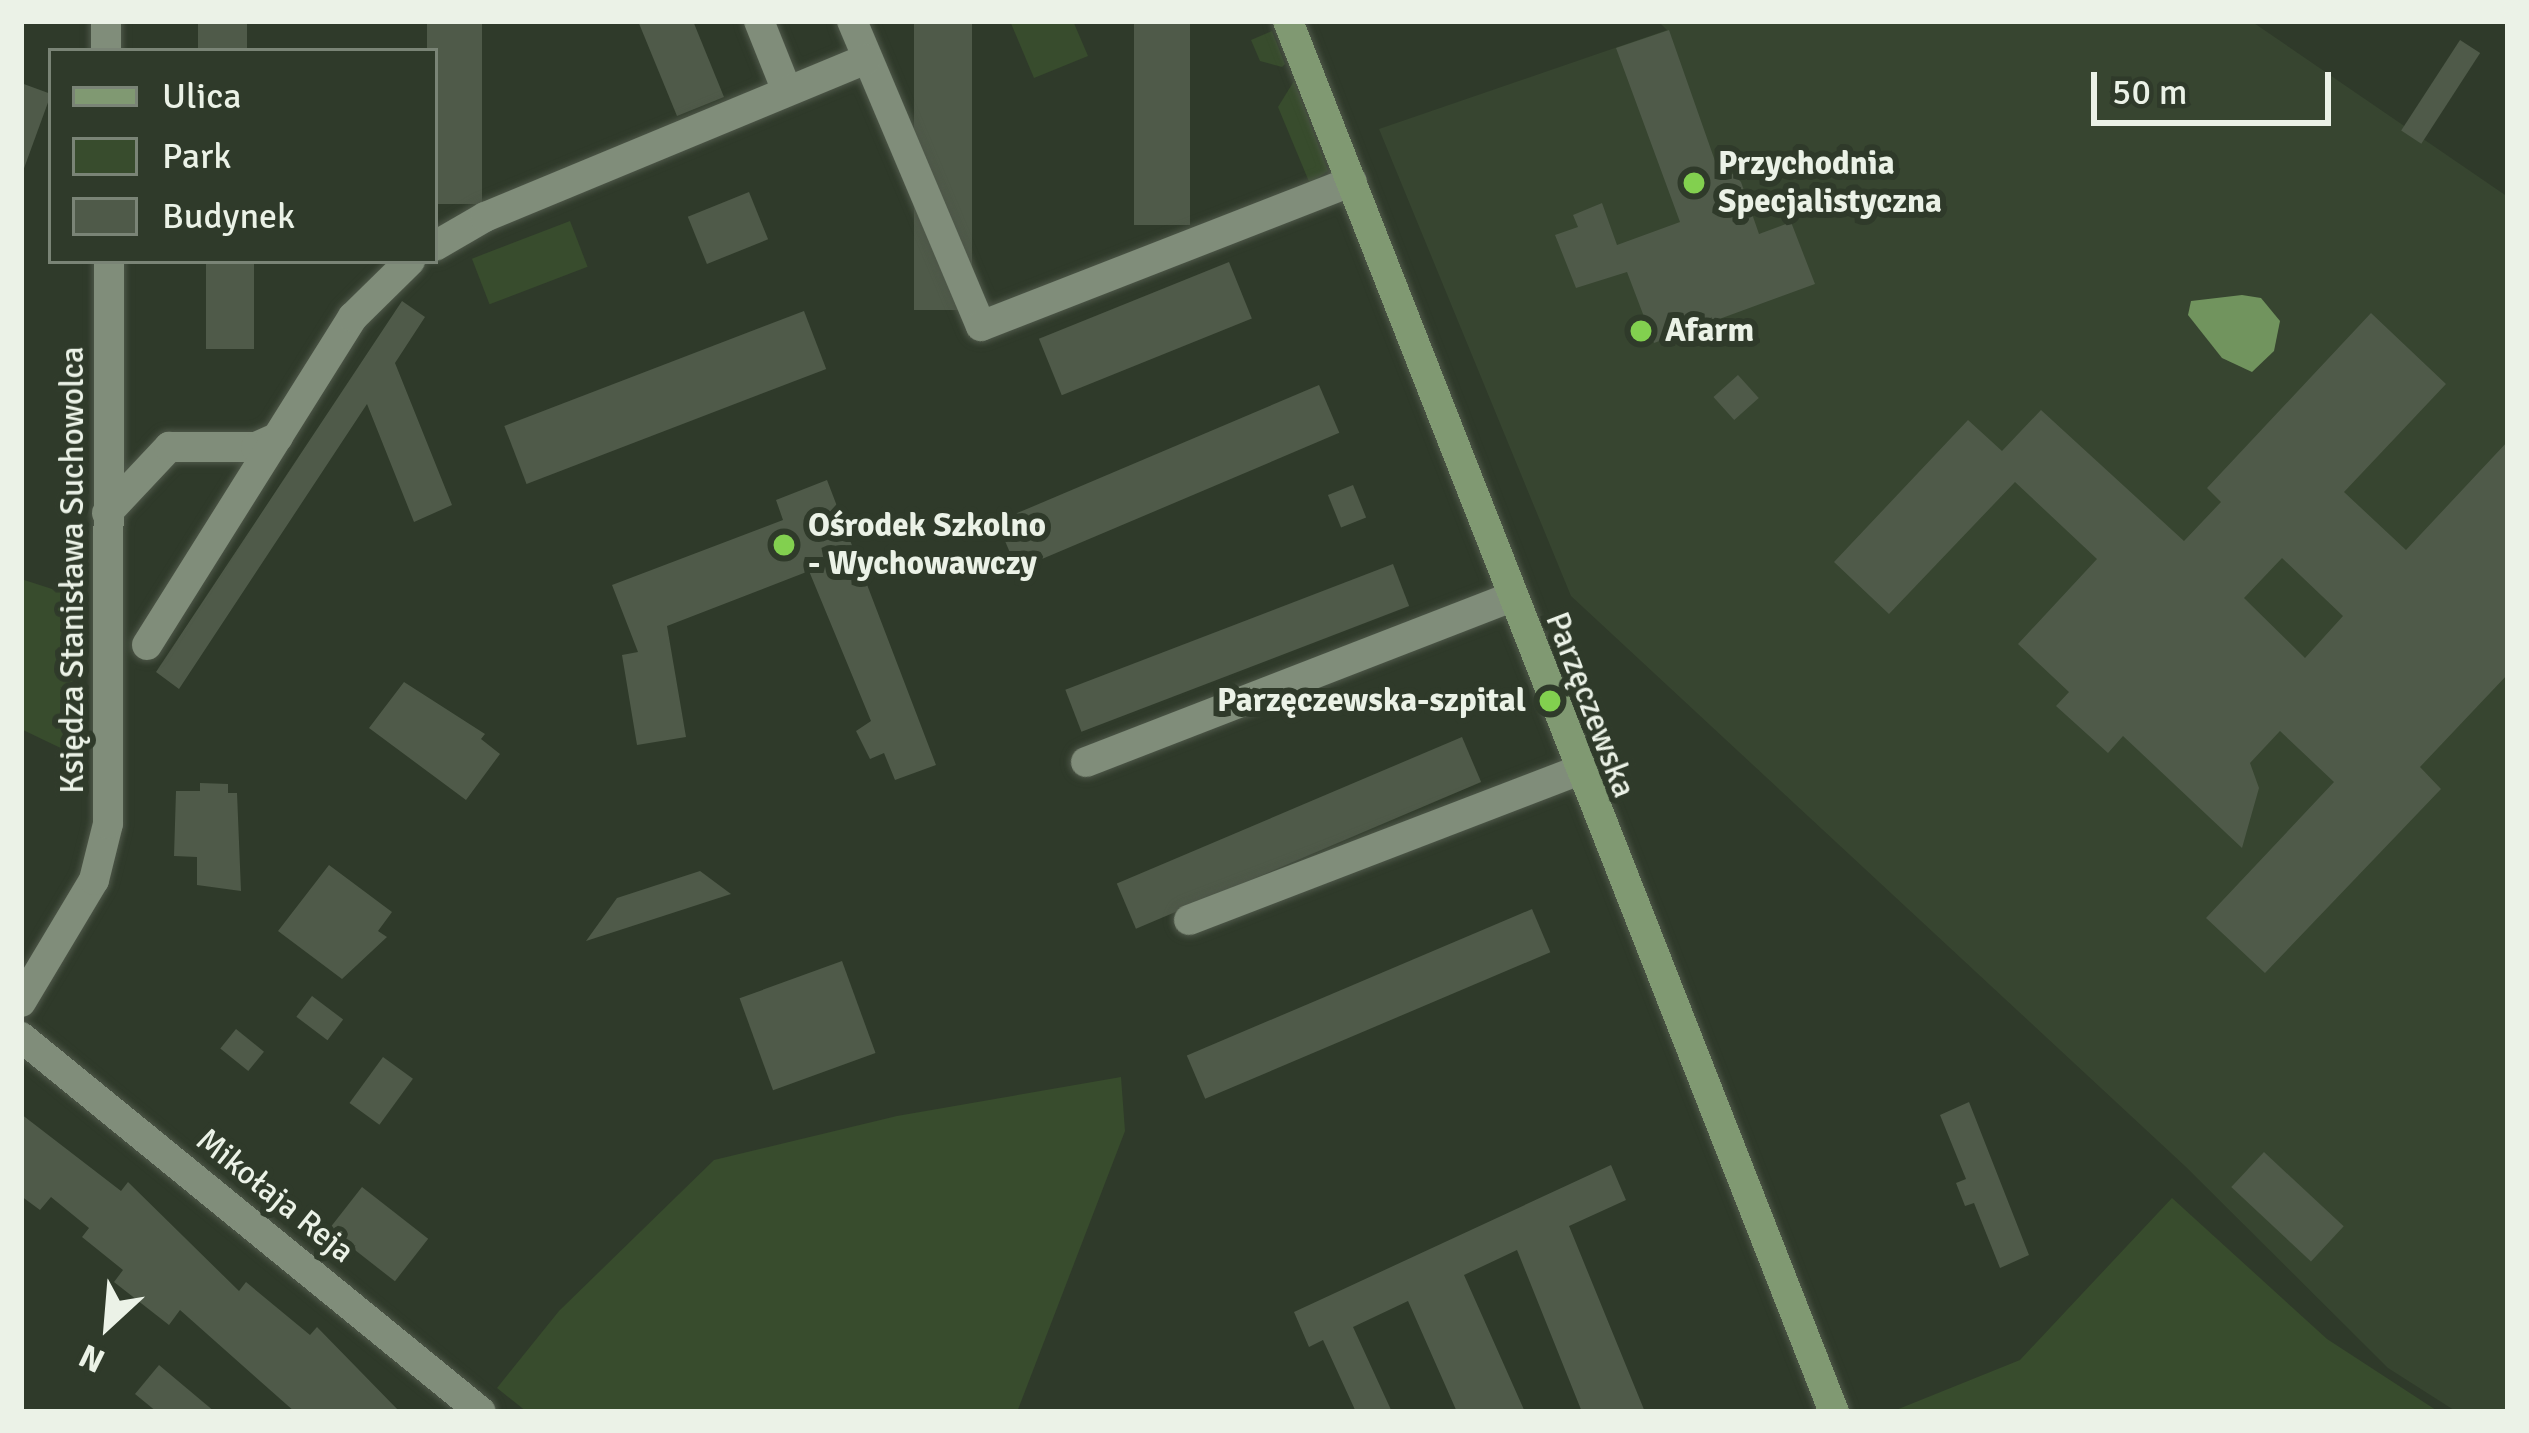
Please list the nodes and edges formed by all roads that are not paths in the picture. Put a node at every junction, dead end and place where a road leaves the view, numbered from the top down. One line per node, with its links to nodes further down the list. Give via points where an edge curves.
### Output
1 (759, 21): 5 (street)
2 (852, 21): 4 (street)
3 (1288, 21): 6 (street, Parzęczewska)
4 (867, 59): 5 (street); 6 (street, via 981,326)
5 (787, 91): 7 (street, via 485,217)
6 (1352, 181): 12 (street, Parzęczewska)
7 (438, 244)
8 (109, 264): 11 (street, Księdza Stanisława Suchowolca)
9 (407, 264): 10 (street, via 353,317)
10 (278, 437): 11 (street, via 256,447 169,447); 13 (street)
11 (107, 513): 17 (street, Księdza Stanisława Suchowolca, via 108,824 94,880)
12 (1510, 598): 14 (street); 15 (street, Parzęczewska)
13 (147, 645)
14 (1085, 762)
15 (1576, 771): 16 (street); 20 (street, Parzęczewska)
16 (1189, 920)
17 (21, 1003)
18 (21, 1037): 19 (street, Mikołaja Reja)
19 (482, 1412)
20 (1834, 1412)

